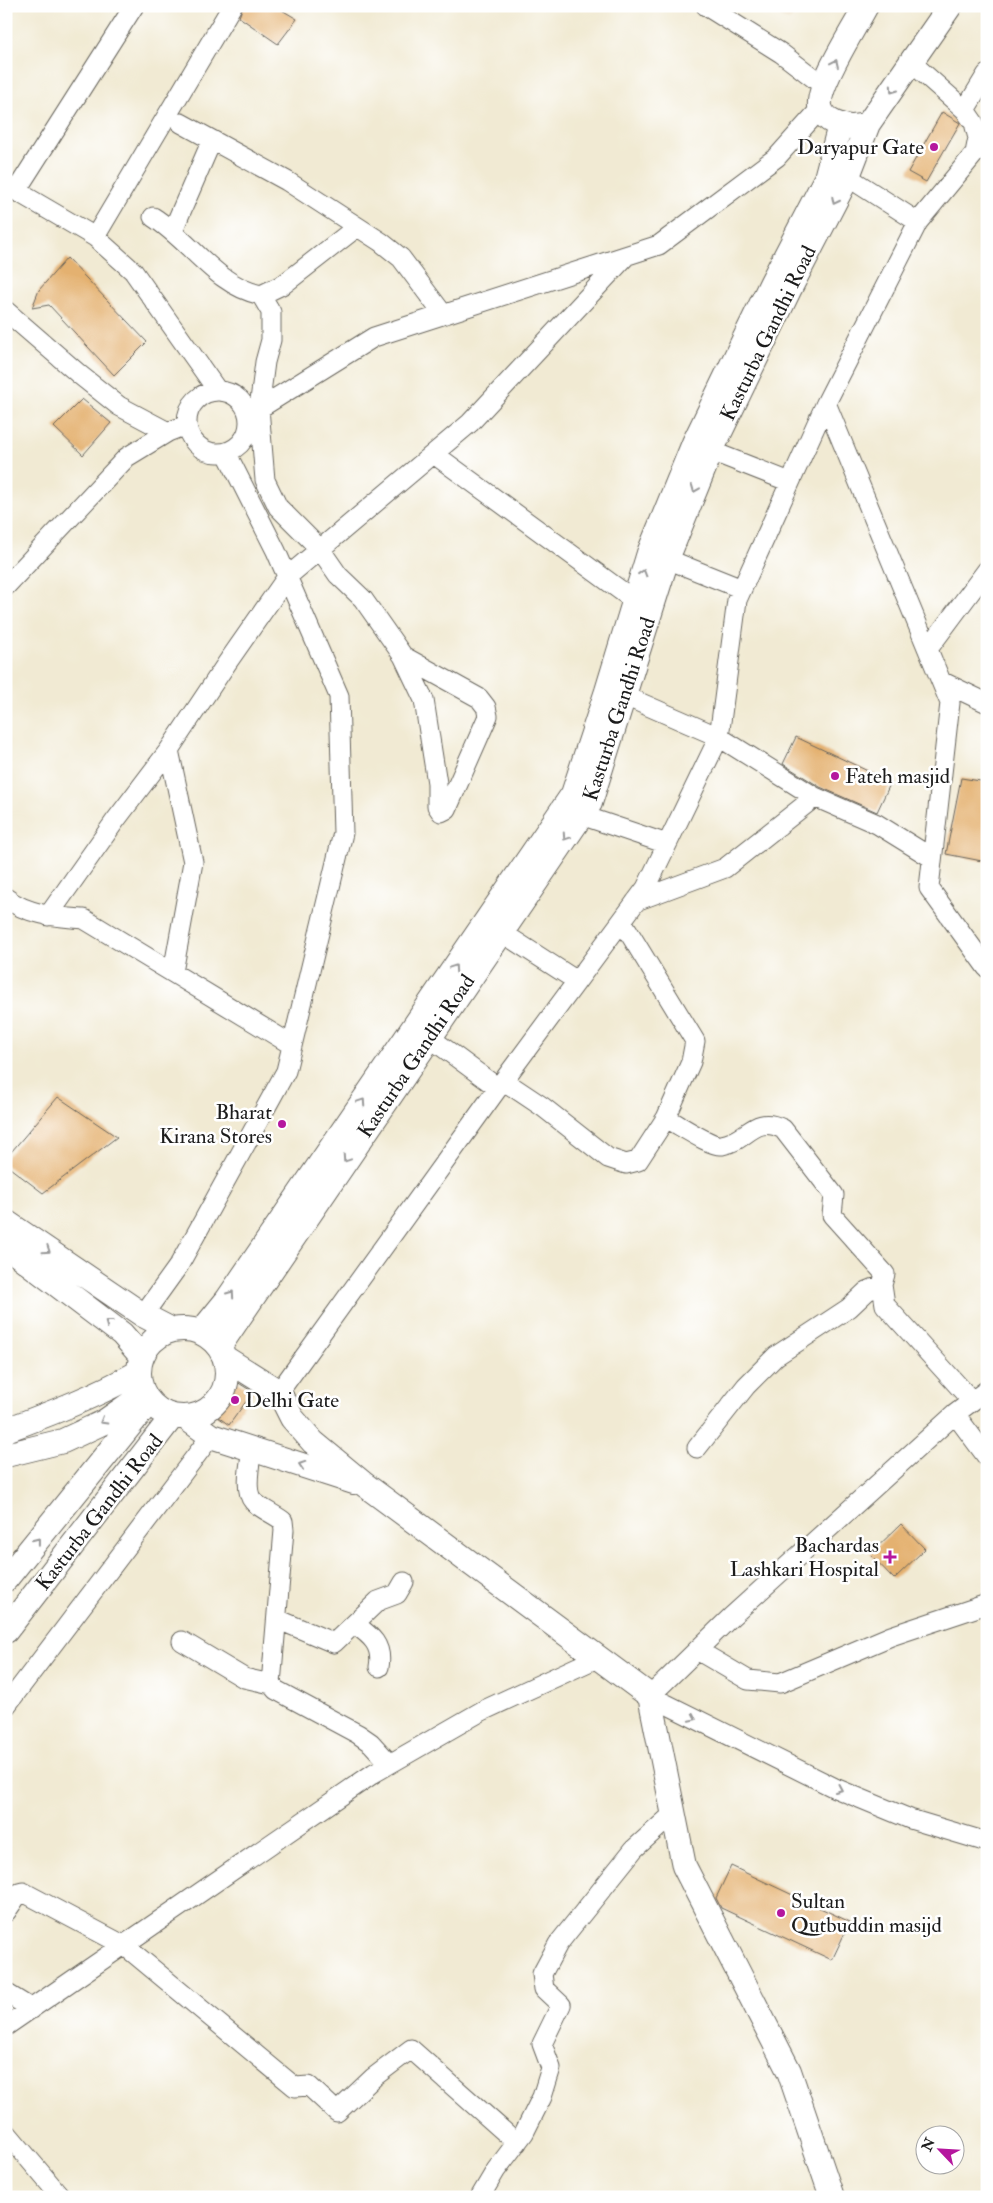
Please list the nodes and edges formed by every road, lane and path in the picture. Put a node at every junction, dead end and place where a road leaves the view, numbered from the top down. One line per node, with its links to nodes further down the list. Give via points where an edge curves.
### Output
1 (134, 6): 17 (street)
2 (232, 6): 22 (street)
3 (706, 6): 8 (street, via 781,53)
4 (866, 6): 8 (main road, one-way to 4)
5 (950, 6): 6 (main road, Kasturba Gandhi Road)
6 (912, 63): 10 (street); 12 (main road, Kasturba Gandhi Road, one-way to 12)
7 (987, 74): 10 (street)
8 (824, 86): 9 (main road)
9 (820, 109): 13 (main road); 23 (street, via 777,157 659,245)
10 (965, 110): 15 (street, via 974,123)
11 (181, 123): 14 (street)
12 (868, 124): 13 (main road, via 850,128); 16 (main road, Kasturba Gandhi Road)
13 (840, 125): 16 (main road, Kasturba Gandhi Road)
14 (212, 140): 20 (street, via 287,181); 21 (street)
15 (981, 156): 19 (street)
16 (838, 171): 19 (street); 32 (main road, Kasturba Gandhi Road, one-way to 32, via 788,290); 42 (main road, Kasturba Gandhi Road, one-way to 16, via 649,553 694,443 826,178)
17 (11, 188): 22 (street)
18 (153, 217): 21 (street)
19 (918, 222): 28 (street)
20 (357, 227): 24 (street, via 284,284); 26 (street, via 400,258)
21 (172, 230): 24 (street, via 231,285)
22 (95, 237): 27 (street, via 133,271)
23 (626, 256): 26 (street); 34 (street, via 470,423)
24 (261, 296): 29 (street, via 271,312 271,340)
25 (6, 312): 31 (street, via 119,406)
26 (443, 314): 29 (street, via 374,337)
27 (217, 390): 29 (street, via 238,397); 30 (street, via 198,397 191,405)
28 (826, 403): 35 (street); 43 (street)
29 (254, 411): 33 (street, via 242,442); 36 (street, via 265,480 278,507)
30 (186, 425): 31 (street); 33 (street, via 189,436 200,448 215,453)
31 (168, 432): 40 (street, via 127,457)
32 (711, 451): 35 (street); 37 (main road, Kasturba Gandhi Road, one-way to 37)
33 (226, 452): 39 (street)
34 (434, 454): 36 (street); 42 (street)
35 (790, 482): 41 (street)
36 (320, 550): 39 (street); 44 (street, via 338,575 363,599)
37 (667, 559): 41 (street); 46 (main road, Kasturba Gandhi Road)
38 (987, 570): 43 (street)
39 (287, 577): 49 (street); 63 (street, via 338,696 343,833)
40 (6, 586)
41 (742, 589): 48 (street, via 737,600)
42 (634, 601): 71 (main road, Kasturba Gandhi Road, one-way to 42, via 238,1284 573,794)
43 (928, 648): 45 (street)
44 (403, 656): 44 (street, via 424,700 437,783 437,806 441,812 447,809 488,716 486,707 479,698)
45 (941, 681): 47 (street); 53 (street, via 950,703)
46 (625, 696): 48 (street); 51 (main road, Kasturba Gandhi Road, via 590,803)
47 (987, 703)
48 (719, 737): 50 (street); 52 (street)
49 (169, 750): 56 (street); 60 (street, via 192,862)
50 (815, 797): 53 (street, via 877,824); 55 (street, via 725,868)
51 (582, 815): 52 (street); 58 (main road, Kasturba Gandhi Road, one-way to 58)
52 (667, 844): 55 (street, via 646,888)
53 (932, 858): 59 (street, via 929,888)
54 (6, 898): 56 (street)
55 (636, 901): 57 (street)
56 (48, 916): 60 (street, via 84,919)
57 (622, 921): 61 (street); 65 (street, via 696,1041 691,1062)
58 (501, 932): 61 (street); 62 (main road, Kasturba Gandhi Road)
59 (987, 968)
60 (173, 972): 63 (street)
61 (578, 980): 64 (street)
62 (429, 1037): 64 (street); 72 (main road, Kasturba Gandhi Road, one-way to 72)
63 (292, 1045): 69 (street, via 286,1071 184,1257)
64 (501, 1084): 65 (street, via 543,1108 608,1158 626,1164 638,1161); 74 (street)
65 (666, 1118): 68 (street, via 712,1144 722,1146 757,1125 773,1124 783,1129 834,1195 832,1215 885,1274)
66 (6, 1222): 69 (main road, one-way to 69)
67 (6, 1246): 73 (main road, one-way to 67, via 122,1334)
68 (882, 1284): 75 (street, via 885,1305); 80 (street, via 776,1356 740,1393)
69 (142, 1315): 70 (main road)
70 (172, 1330): 71 (main road); 73 (main road, via 149,1345)
71 (201, 1332): 72 (main road)
72 (222, 1352): 74 (main road); 77 (main road, via 228,1371 220,1397 199,1415)
73 (143, 1381): 77 (main road, via 163,1413); 78 (main road, via 114,1386 63,1410); 82 (main road, one-way to 82, via 104,1422 63,1440); 85 (main road, Kasturba Gandhi Road, one-way to 73)
74 (279, 1392): 84 (main road, via 292,1418 313,1442)
75 (979, 1396): 76 (street)
76 (955, 1414): 83 (street); 92 (street)
77 (179, 1417): 79 (main road); 90 (main road, Kasturba Gandhi Road)
78 (6, 1430)
79 (211, 1436): 81 (main road); 97 (street)
80 (697, 1448)
81 (252, 1449): 84 (main road, one-way to 81); 88 (street, via 249,1495 283,1521)
82 (6, 1455)
83 (987, 1457)
84 (366, 1485): 93 (main road)
85 (6, 1579)
86 (404, 1582): 89 (street, via 397,1594 378,1601)
87 (987, 1604): 92 (street, via 891,1636 780,1683 748,1680)
88 (276, 1619): 89 (street, via 334,1643); 95 (street)
89 (355, 1624): 94 (street, via 376,1642 380,1651)
90 (6, 1631)
91 (182, 1641): 95 (street, via 244,1678)
92 (697, 1650): 96 (street)
93 (597, 1658): 96 (main road); 98 (street, via 482,1711)
94 (379, 1667)
95 (271, 1684): 98 (street, via 276,1690 358,1734)
96 (650, 1696): 99 (main road); 100 (street, one-way to 100, via 835,1788 910,1819)
97 (6, 1706)
98 (390, 1764): 102 (street)
99 (673, 1814): 107 (street, via 634,1849 558,1944 542,1974 544,1989 561,2005 542,2044 551,2068 542,2097); 110 (main road, via 684,1866 789,2070)
100 (987, 1842)
101 (6, 1912): 102 (street, via 19,1893 24,1892)
102 (125, 1946): 104 (street); 107 (street, via 295,2087 309,2086 337,2112 374,2076 411,2049)
103 (6, 1993): 104 (street)
104 (32, 2009): 105 (street)
105 (6, 2026)
106 (6, 2132): 108 (street)
107 (517, 2143): 109 (street)
108 (61, 2197)
109 (480, 2197)
110 (832, 2197)

